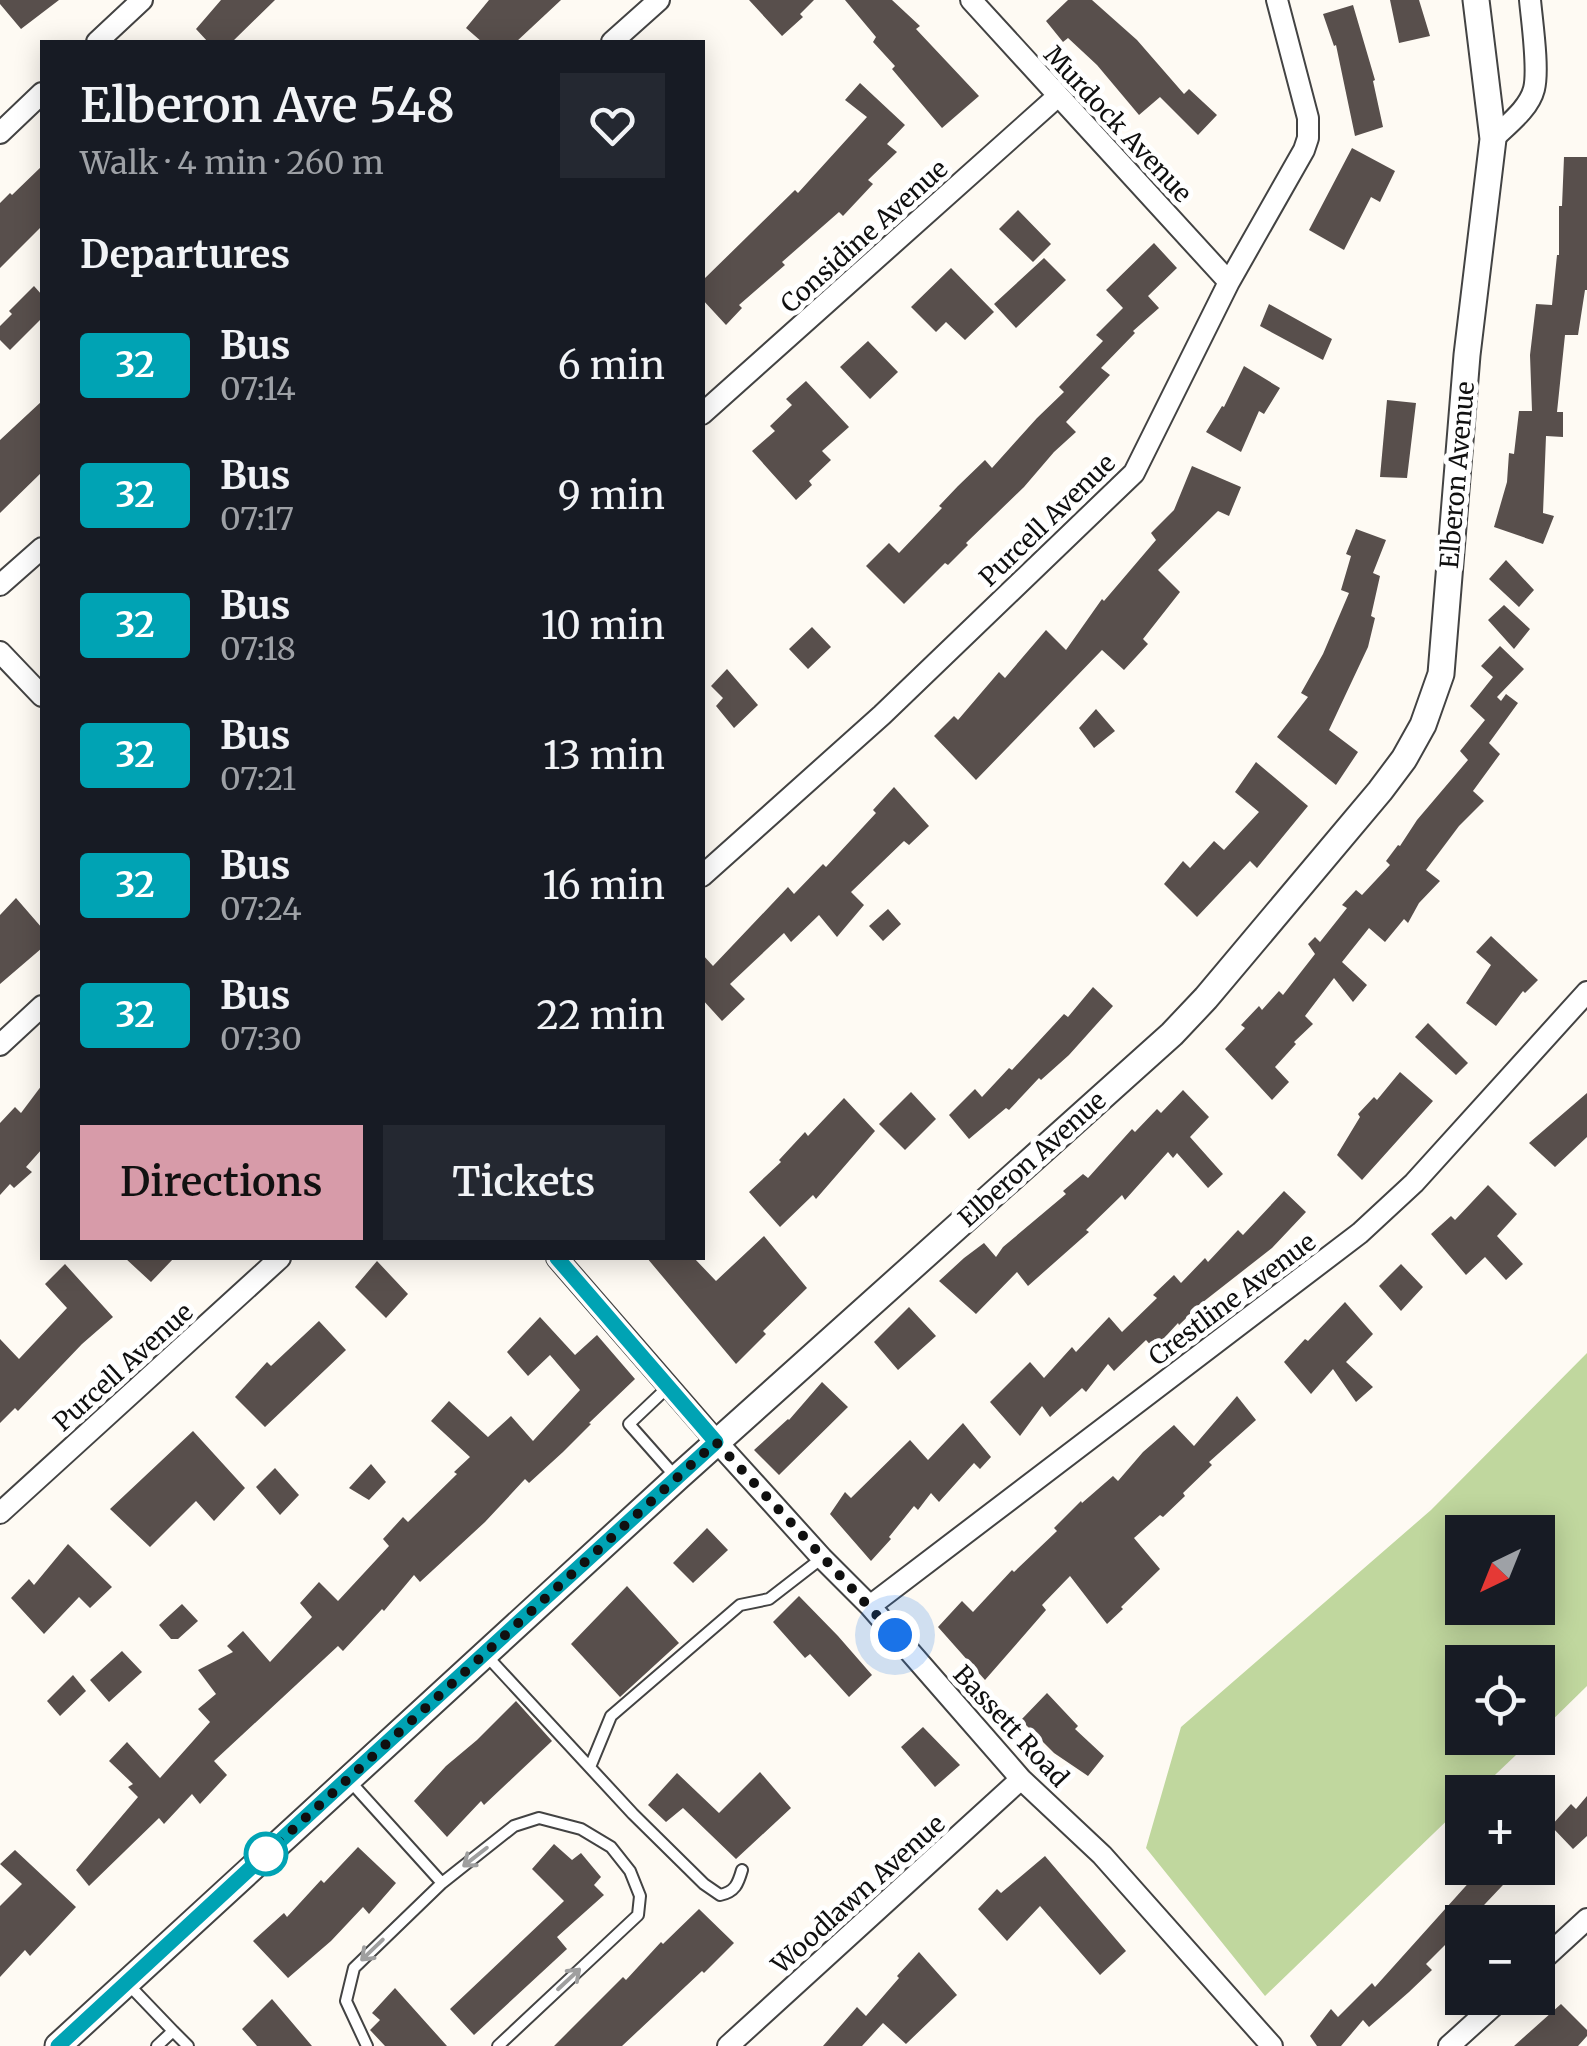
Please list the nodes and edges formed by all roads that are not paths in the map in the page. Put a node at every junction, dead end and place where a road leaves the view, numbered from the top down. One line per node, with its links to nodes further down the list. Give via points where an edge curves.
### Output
1 (142, 0): 7 (street)
2 (659, 0): 8 (street)
3 (971, 0): 10 (street, Murdock Avenue)
4 (1277, 0): 13 (street, Purcell Avenue, via 1308,138)
5 (1476, 0): 12 (street, Elberon Avenue)
6 (1530, 0): 12 (street, via 1534,90)
7 (99, 40)
8 (614, 40)
9 (40, 95): 11 (street)
10 (1058, 96): 13 (street, Murdock Avenue); 14 (street, Considine Avenue)
11 (0, 133)
12 (1493, 140): 26 (street, Elberon Avenue, via 1467,354 1441,674 1404,759 1172,1034)
13 (1229, 282): 19 (street, Purcell Avenue, via 1134,472)
14 (705, 411)
15 (40, 550): 16 (street)
16 (0, 585)
17 (0, 652): 18 (street)
18 (40, 694)
19 (705, 873)
20 (1587, 992): 30 (street, Crestline Avenue, via 1360,1234)
21 (40, 1008): 22 (street)
22 (0, 1045)
23 (278, 1260): 28 (street, Purcell Avenue)
24 (558, 1260): 25 (street, Bassett Road)
25 (668, 1387): 26 (street, Bassett Road); 27 (lane, via 629,1424)
26 (716, 1442): 27 (street, Elberon Avenue); 29 (street, Bassett Road)
27 (677, 1478): 31 (street, Elberon Avenue)
28 (0, 1513)
29 (822, 1558): 30 (street, Bassett Road); 32 (lane, via 769,1599 740,1606 611,1716)
30 (870, 1606): 34 (street, Bassett Road)
31 (485, 1653): 32 (lane); 33 (street, Elberon Avenue)
32 (590, 1767): 35 (lane, via 720,1895 738,1885)
33 (347, 1779): 36 (lane); 39 (street, Elberon Avenue)
34 (1021, 1779): 47 (street, Woodlawn Avenue); 48 (street, Bassett Road, via 1102,1856)
35 (742, 1870)
36 (442, 1882): 45 (lane, one-way to 45, via 354,1968 346,2001); 46 (lane, one-way to 36, via 638,1915 640,1896 611,1847 581,1829 539,1818 514,1826)
37 (1587, 1919): 38 (street)
38 (1555, 1948)
39 (126, 1982): 41 (lane); 42 (street, Elberon Avenue)
40 (1483, 2015): 49 (street)
41 (173, 2030): 43 (lane); 44 (lane)
42 (58, 2046)
43 (157, 2046)
44 (188, 2046)
45 (367, 2046)
46 (498, 2046)
47 (728, 2046)
48 (1272, 2046)
49 (1449, 2046)

